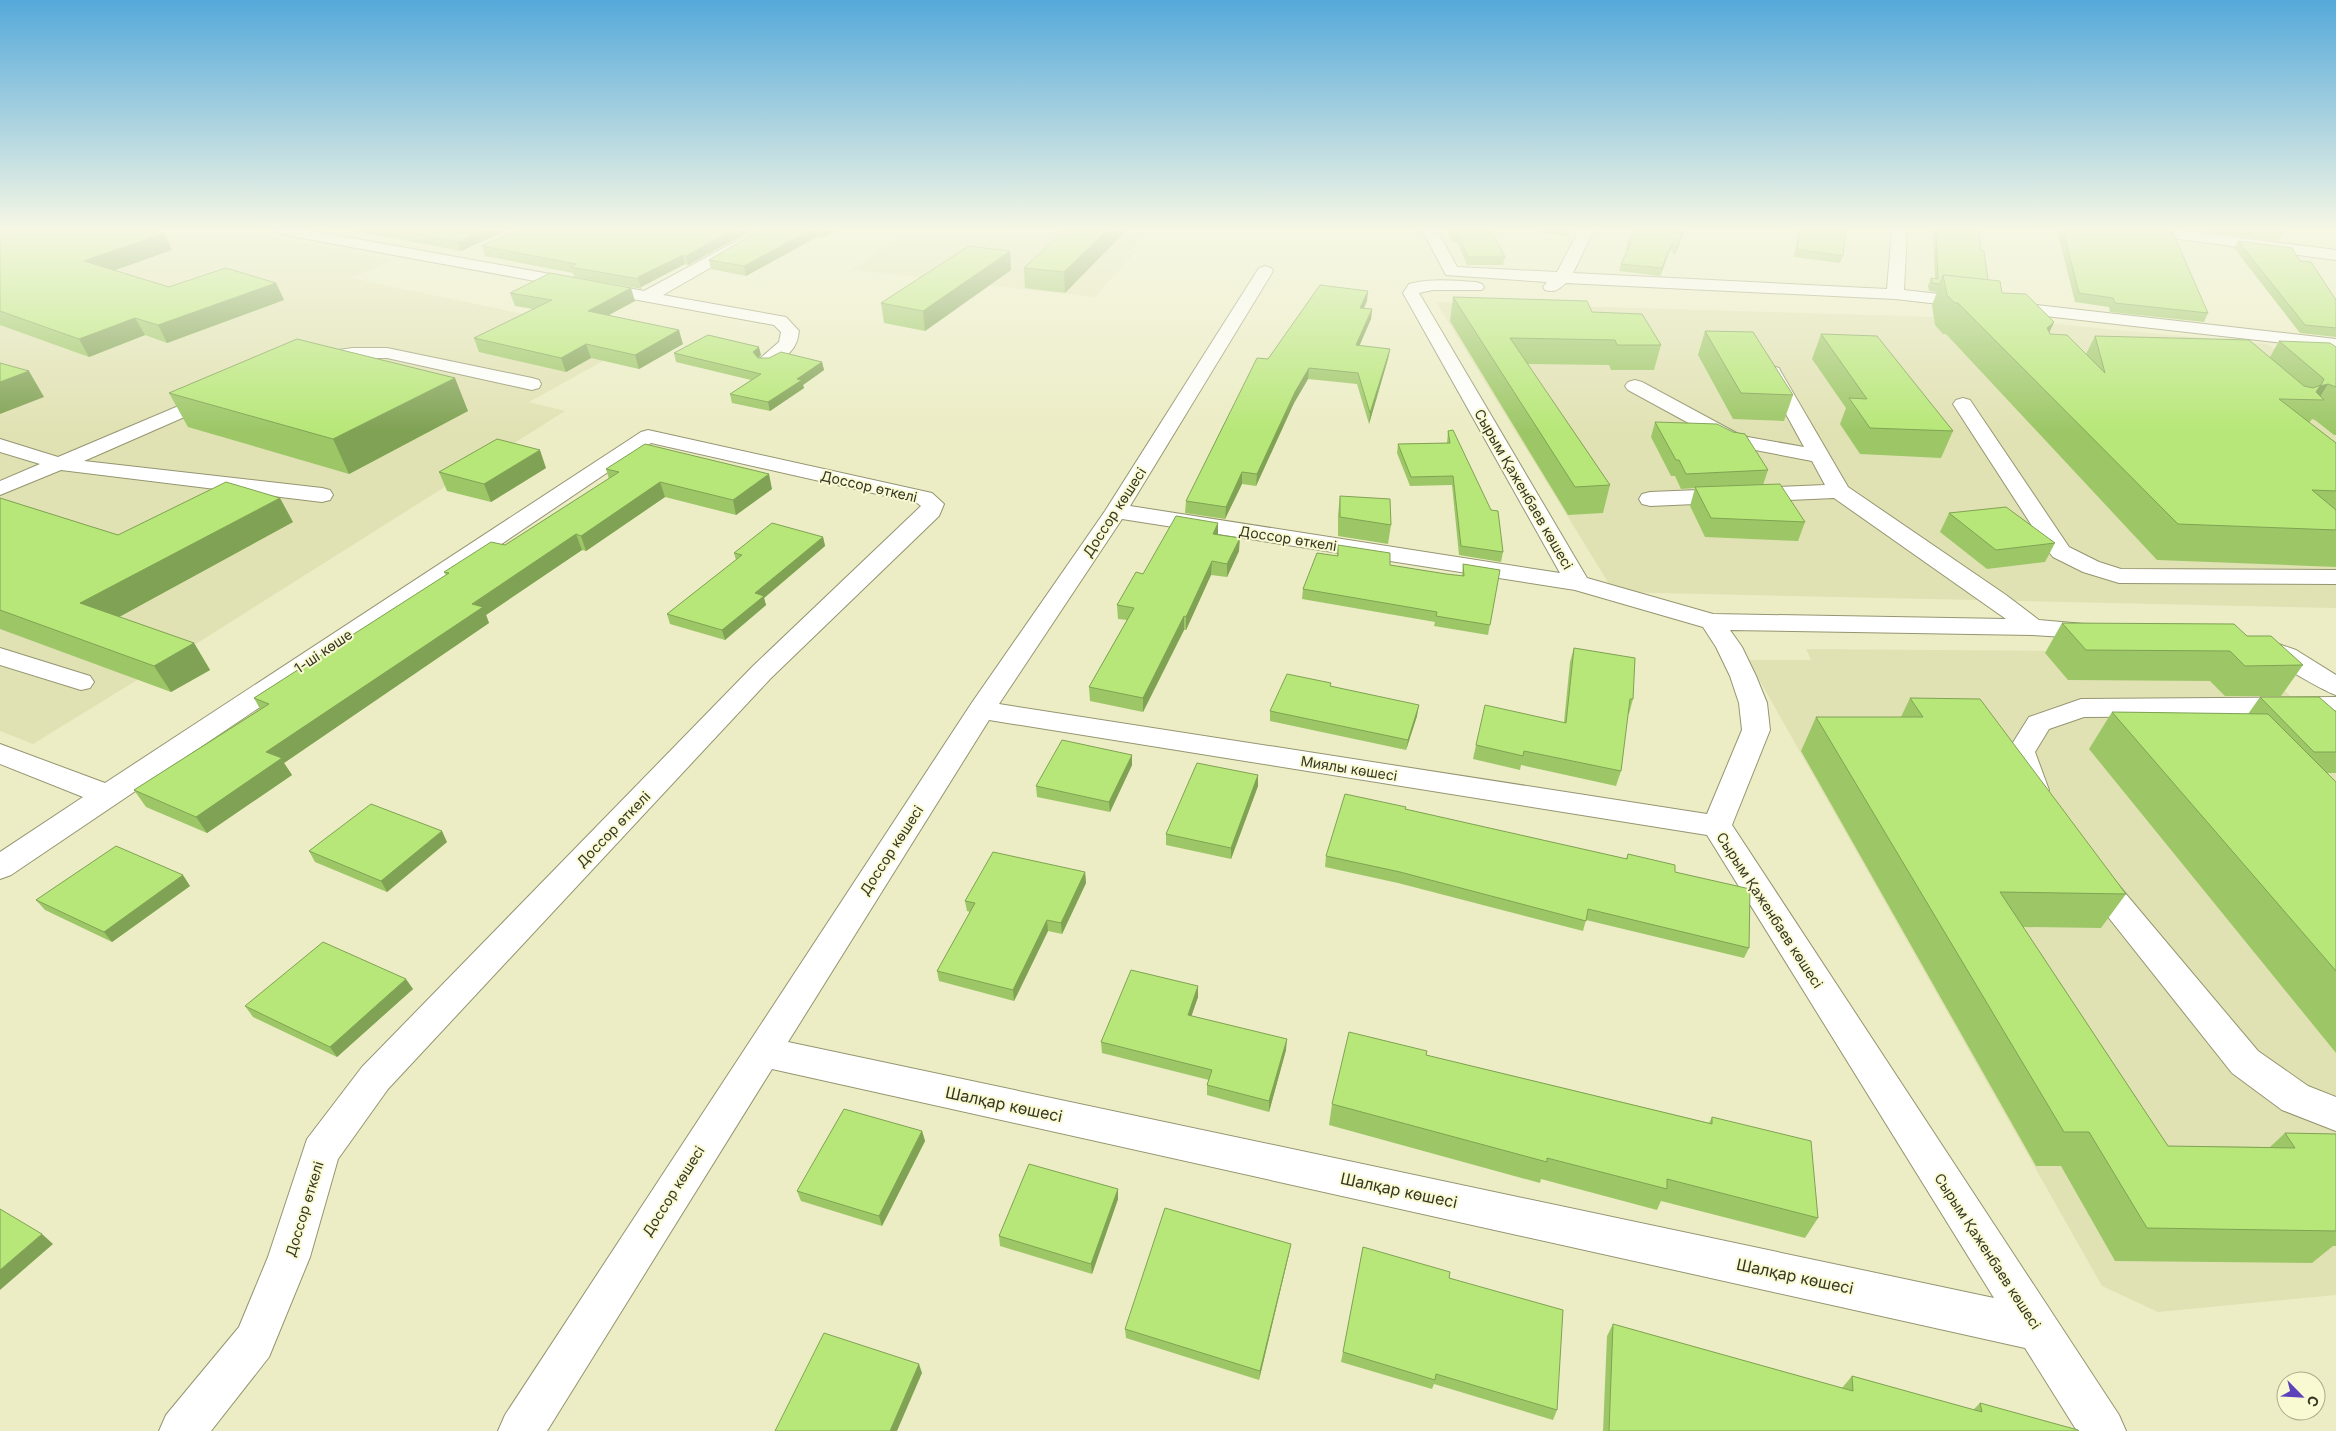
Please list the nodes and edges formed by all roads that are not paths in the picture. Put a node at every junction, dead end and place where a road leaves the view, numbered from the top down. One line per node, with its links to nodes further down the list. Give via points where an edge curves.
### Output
1 (652, 297): 7 (street, via 780,321 790,331 787,344)
2 (1249, 297): 21 (street, Доссор көшесі)
3 (1413, 297): 23 (street, Сырым Қаженбаев көшесі)
4 (1920, 297): 5 (street)
5 (2336, 344)
6 (1766, 360): 15 (street)
7 (766, 361)
8 (297, 363): 9 (street, via 352,352 387,353)
9 (532, 384)
10 (1635, 386): 15 (street, via 1736,441)
11 (229, 390): 16 (street)
12 (1963, 404): 22 (street, via 2061,552 2091,567 2119,576)
13 (648, 436): 34 (street, 1-ші көше); 42 (street, Доссор өткелі, via 924,498 933,504 931,511 762,672 375,1078 321,1152 289,1257 254,1342)
14 (0, 445): 16 (street)
15 (1819, 456): 18 (street)
16 (60, 464): 17 (street); 19 (street)
17 (0, 489)
18 (1839, 491): 20 (street); 25 (street)
19 (322, 495)
20 (1650, 499)
21 (1116, 511): 23 (street, Доссор өткелі); 32 (street, Доссор көшесі)
22 (2336, 577)
23 (1578, 583): 24 (street, Сырым Қаженбаев көшесі)
24 (1712, 622): 25 (street); 36 (street, Сырым Қаженбаев көшесі, via 1743,676 1753,703 1756,730)
25 (2032, 627): 26 (street)
26 (2121, 632)
27 (2247, 642): 30 (street, via 2287,656)
28 (0, 656): 29 (street)
29 (81, 682)
30 (2336, 688)
31 (2336, 706): 35 (street, via 2081,708 2039,723 2021,752)
32 (982, 710): 36 (street, Миялы көшесі); 39 (street, Доссор көшесі)
33 (0, 753): 34 (street)
34 (106, 795): 38 (street, 1-ші көше)
35 (2042, 813)
36 (1716, 826): 41 (street, Сырым Қаженбаев көшесі)
37 (2073, 851): 40 (street, via 2245,1062 2296,1098)
38 (0, 867)
39 (762, 1052): 41 (street, Шалқар көшесі); 43 (street, Доссор көшесі)
40 (2336, 1114)
41 (2037, 1329): 44 (street, Сырым Қаженбаев көшесі)
42 (182, 1431)
43 (521, 1431)
44 (2103, 1431)

